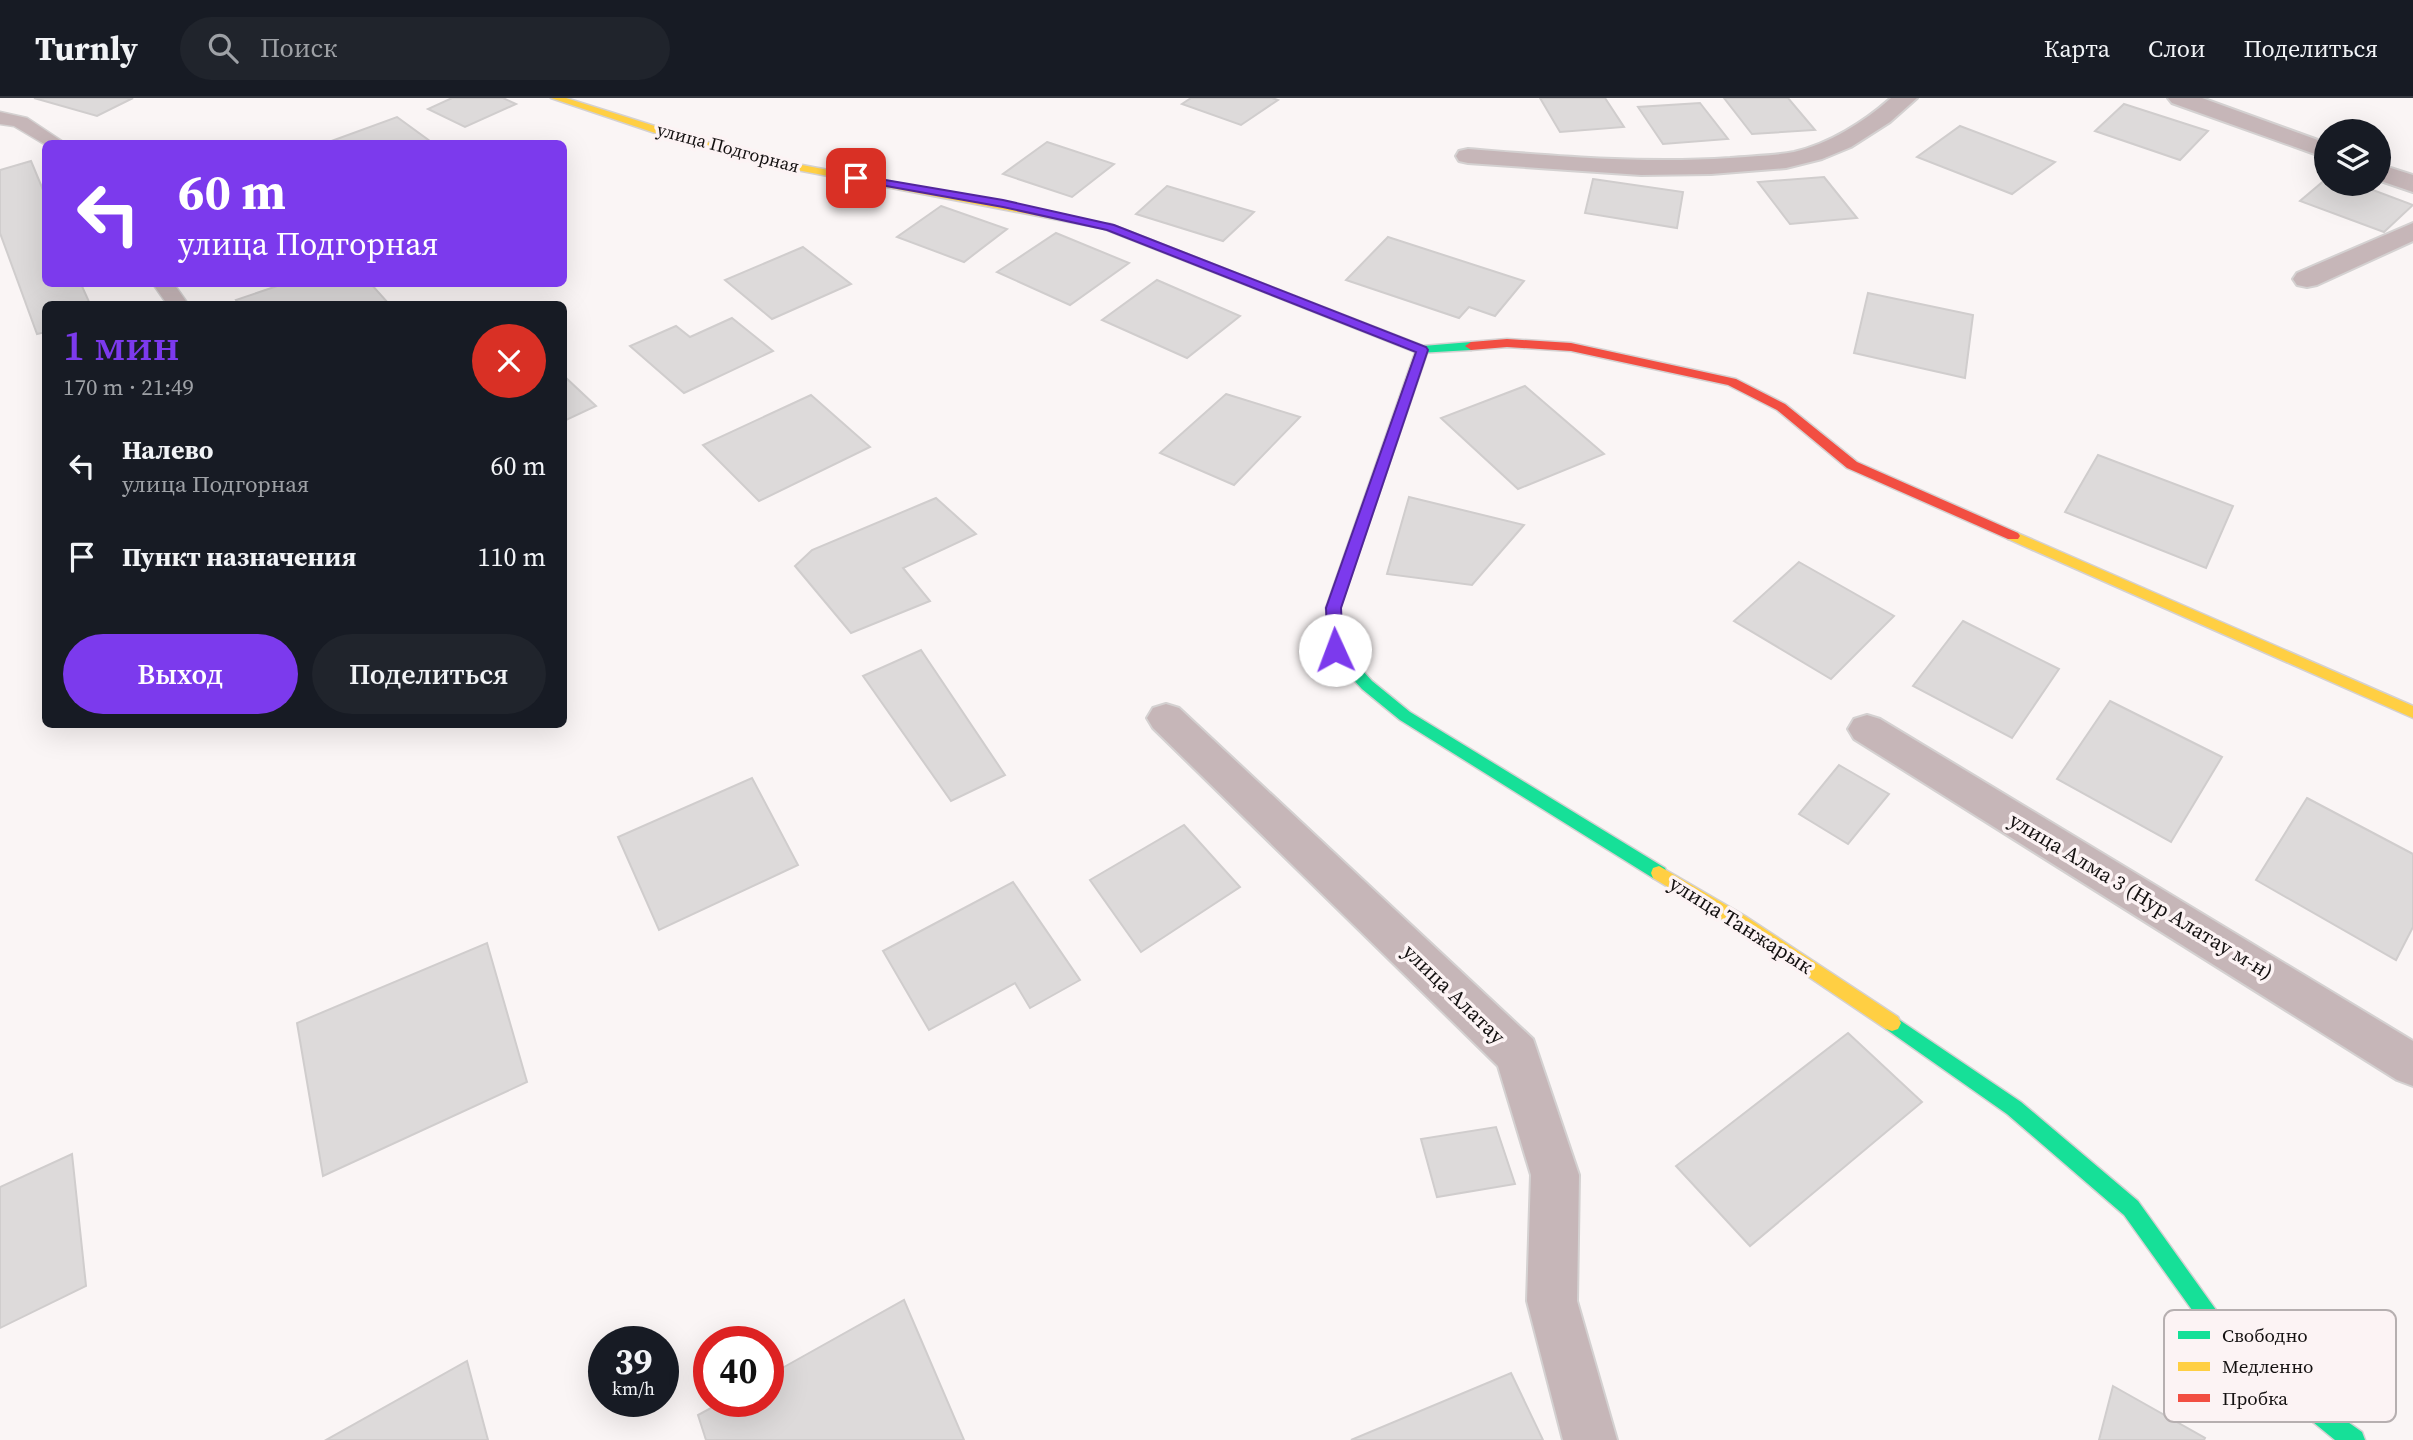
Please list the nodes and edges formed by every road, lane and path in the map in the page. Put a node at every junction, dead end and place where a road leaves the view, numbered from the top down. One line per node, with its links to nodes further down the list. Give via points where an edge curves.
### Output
1 (556, 98): 12 (street, улица Подгорная, via 690,141 782,164 1111,227)
2 (1905, 98): 7 (street, via 1843,141 1798,158 1718,166 1599,167)
3 (2180, 98): 6 (street)
4 (0, 118): 5 (lane, via 20,122)
5 (50, 140)
6 (2314, 148)
7 (1468, 156)
8 (2391, 176): 9 (street)
9 (2413, 184)
10 (2413, 231): 11 (street)
11 (2307, 279)
12 (1422, 350): 13 (street, via 1507,343 1571,347 1731,382 1781,407 1852,465); 17 (street, улица Танжарык, via 1334,608 1335,650 1367,685 1415,722 1738,921 2014,1108 2131,1208)
13 (2413, 712)
14 (1166, 718): 19 (street, улица Алатау, via 1517,1054 1555,1175 1552,1301)
15 (1867, 729): 16 (street, улица Алма 3 (Нур Алатау м-н))
16 (2413, 1065)
17 (2204, 1310)
18 (2328, 1422): 20 (street, улица Танжарык)
19 (1590, 1440)
20 (2354, 1440)

